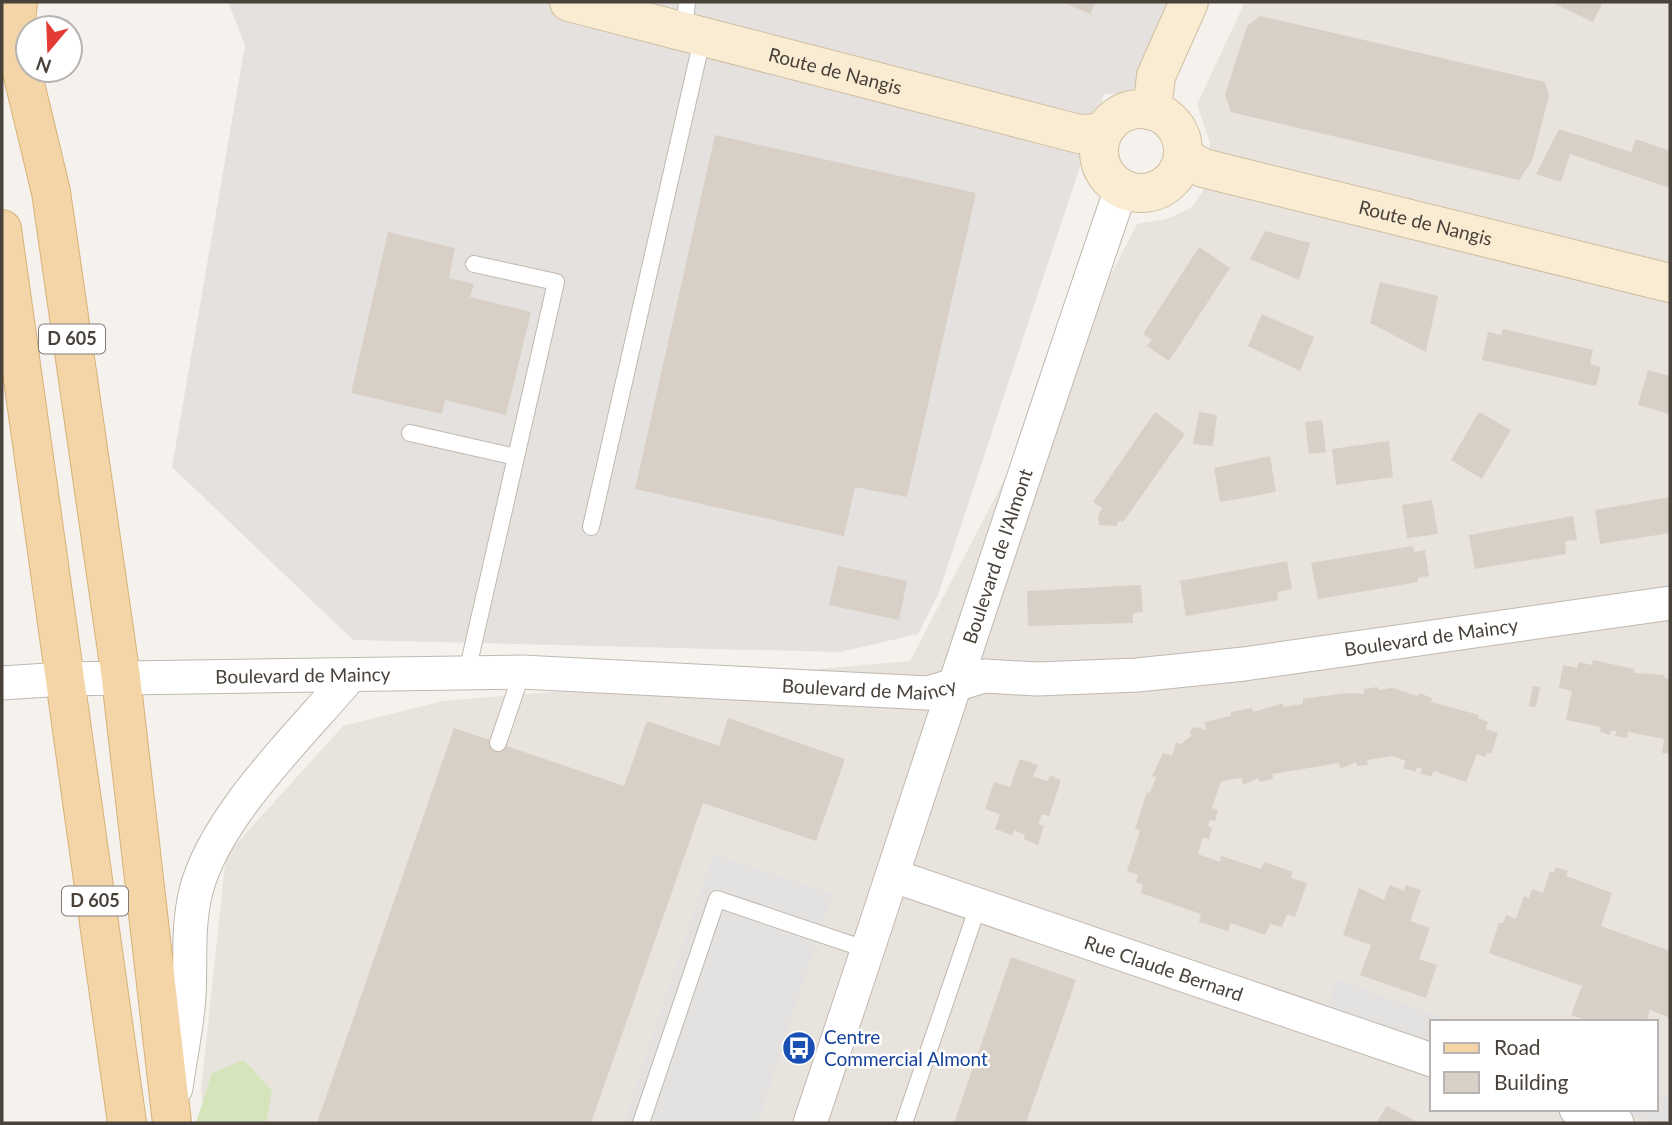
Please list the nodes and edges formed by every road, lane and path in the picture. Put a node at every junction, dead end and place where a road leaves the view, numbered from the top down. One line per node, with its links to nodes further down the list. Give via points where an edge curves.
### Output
1 (18, 2): 19 (main road, D 605, via 18,55 51,192)
2 (569, 2): 4 (main road, Route de Nangis)
3 (1189, 2): 5 (main road, via 1156,76)
4 (692, 23): 6 (main road, Route de Nangis, via 1079,134); 14 (lane)
5 (1152, 111): 6 (main road, via 1129,111); 7 (main road, via 1178,130)
6 (1102, 133): 8 (main road, via 1099,159)
7 (1183, 157): 8 (main road, via 1179,170 1160,189 1134,194); 11 (main road, Route de Nangis, via 1203,168)
8 (1121, 189): 22 (street, Boulevard de l'Almont)
9 (2, 229): 20 (main road, D 605)
10 (474, 264): 13 (lane, via 556,282)
11 (1670, 283)
12 (410, 433): 13 (lane)
13 (516, 457): 16 (lane)
14 (591, 527)
15 (1670, 603): 22 (street, Boulevard de Maincy, via 1244,664 1137,675 984,676)
16 (467, 672): 17 (street, Boulevard de Maincy); 18 (street, Boulevard de Maincy)
17 (522, 672): 22 (street, Boulevard de Maincy, via 928,693); 23 (lane)
18 (351, 675): 19 (street, Boulevard de Maincy); 29 (street, via 250,794 204,866 190,919 188,997)
19 (121, 678): 20 (street, Boulevard de Maincy); 29 (main road, D 605)
20 (63, 679): 21 (street, Boulevard de Maincy); 30 (main road, D 605)
21 (2, 683)
22 (952, 686): 24 (street, Boulevard de l'Almont)
23 (498, 743)
24 (894, 876): 25 (street, Rue Claude Bernard); 26 (street, Boulevard de l'Almont)
25 (978, 906): 27 (street, Rue Claude Bernard); 33 (lane)
26 (868, 950): 31 (lane, via 717,900); 32 (street, Boulevard de l'Almont)
27 (1430, 1059)
28 (1582, 1111): 34 (street)
29 (172, 1121)
30 (127, 1123)
31 (641, 1123)
32 (810, 1123)
33 (904, 1123)
34 (1617, 1123)

